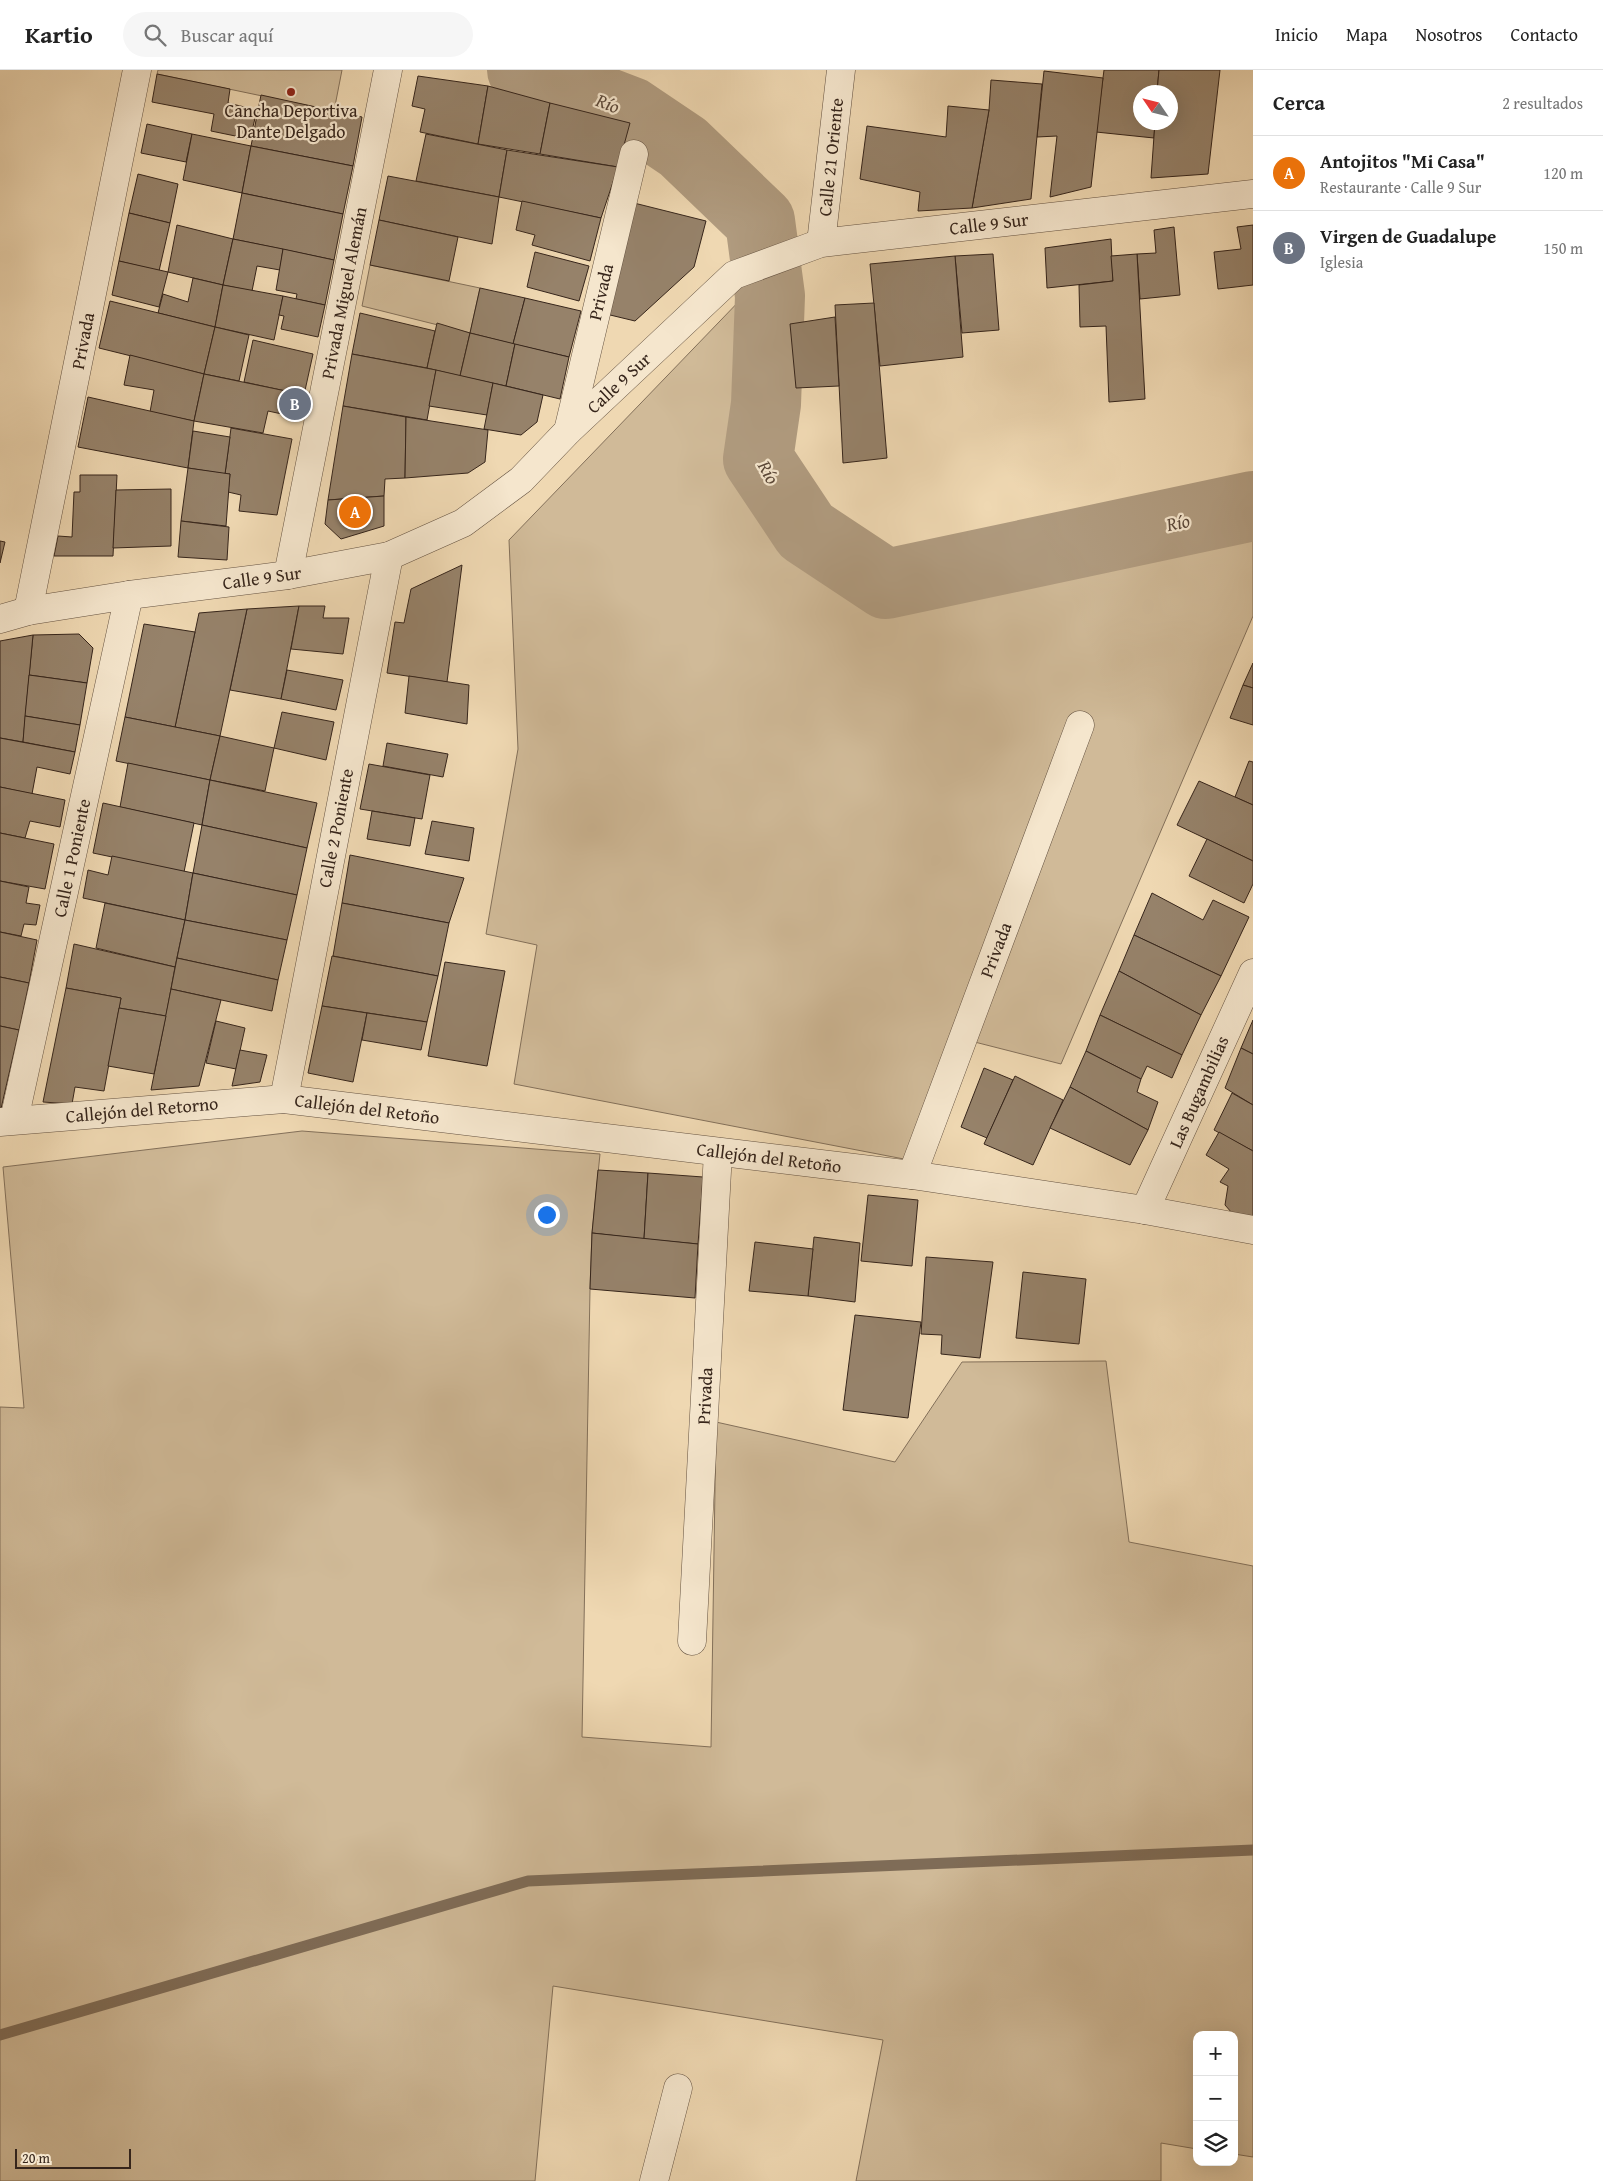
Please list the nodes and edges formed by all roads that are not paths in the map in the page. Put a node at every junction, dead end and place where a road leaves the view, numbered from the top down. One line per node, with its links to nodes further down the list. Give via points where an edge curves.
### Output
1 (138, 70): 11 (street, Privada)
2 (388, 70): 9 (street, Privada Miguel Alemán)
3 (841, 70): 6 (street, Calle 21 Oriente)
4 (634, 154): 7 (street, Privada)
5 (1253, 194): 6 (street, Calle 9 Sur)
6 (821, 243): 7 (street, Calle 9 Sur, via 734,275)
7 (568, 431): 8 (street, Calle 9 Sur, via 520,480 463,523)
8 (389, 556): 9 (street, Calle 9 Sur); 15 (street, Calle 2 Poniente)
9 (288, 575): 10 (street, Calle 9 Sur)
10 (129, 595): 11 (street, Calle 9 Sur); 16 (street, Calle 1 Poniente)
11 (28, 611): 12 (street, Calle 9 Sur)
12 (0, 619)
13 (1080, 725): 18 (street, Privada)
14 (1253, 973): 19 (street, Las Bugambilias)
15 (284, 1099): 16 (street, Callejón del Retorno); 17 (street, Callejón del Retoño)
16 (7, 1121)
17 (718, 1152): 18 (street, Callejón del Retoño); 21 (street, Privada)
18 (912, 1175): 19 (street, Callejón del Retoño)
19 (1145, 1210): 20 (street, Callejón del Retoño)
20 (1253, 1230)
21 (692, 1641)
22 (678, 2088): 23 (street)
23 (654, 2181)

